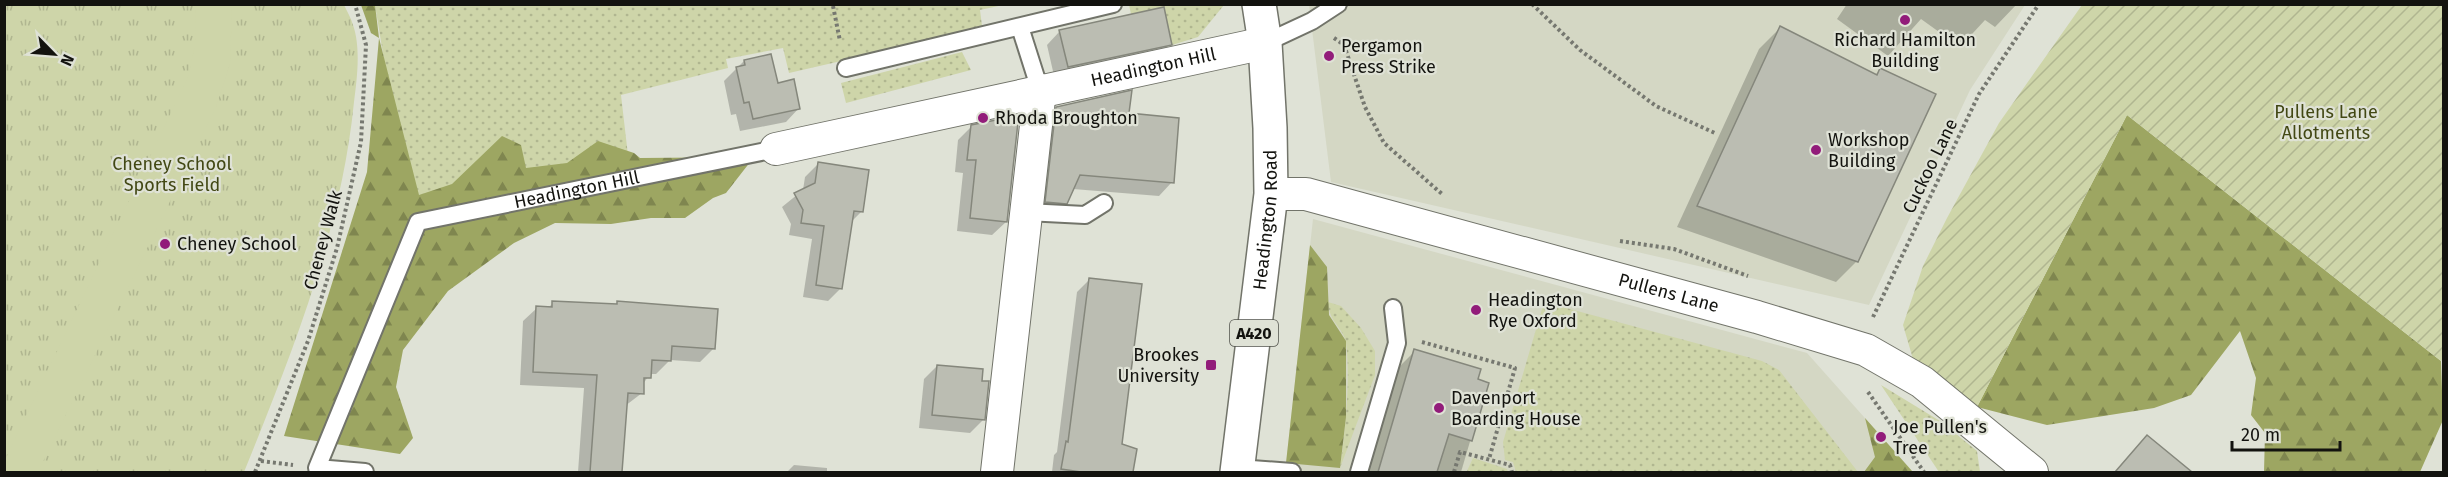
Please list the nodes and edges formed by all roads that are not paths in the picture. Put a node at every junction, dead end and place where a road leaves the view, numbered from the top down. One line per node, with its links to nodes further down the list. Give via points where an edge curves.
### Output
1 (1113, 4): 4 (lane)
2 (1259, 4): 5 (main road, Headington Road / A420)
3 (1338, 4): 5 (lane)
4 (1020, 27): 6 (lane); 7 (lane)
5 (1265, 43): 7 (street, Headington Hill); 9 (main road, Headington Road / A420)
6 (846, 68)
7 (1040, 90): 8 (street, Headington Hill); 11 (street)
8 (776, 149): 14 (lane, Headington Hill, via 418,222 317,468)
9 (1270, 194): 13 (main road, Headington Road / A420); 18 (street, Pullens Lane, via 1306,194 1866,350 1922,382)
10 (1104, 203): 11 (lane, via 1085,216)
11 (1026, 212): 15 (street)
12 (1393, 308): 17 (lane, via 1397,343)
13 (1237, 470): 16 (lane)
14 (365, 472)
15 (997, 472)
16 (1292, 472)
17 (1359, 472)
18 (2032, 472)

